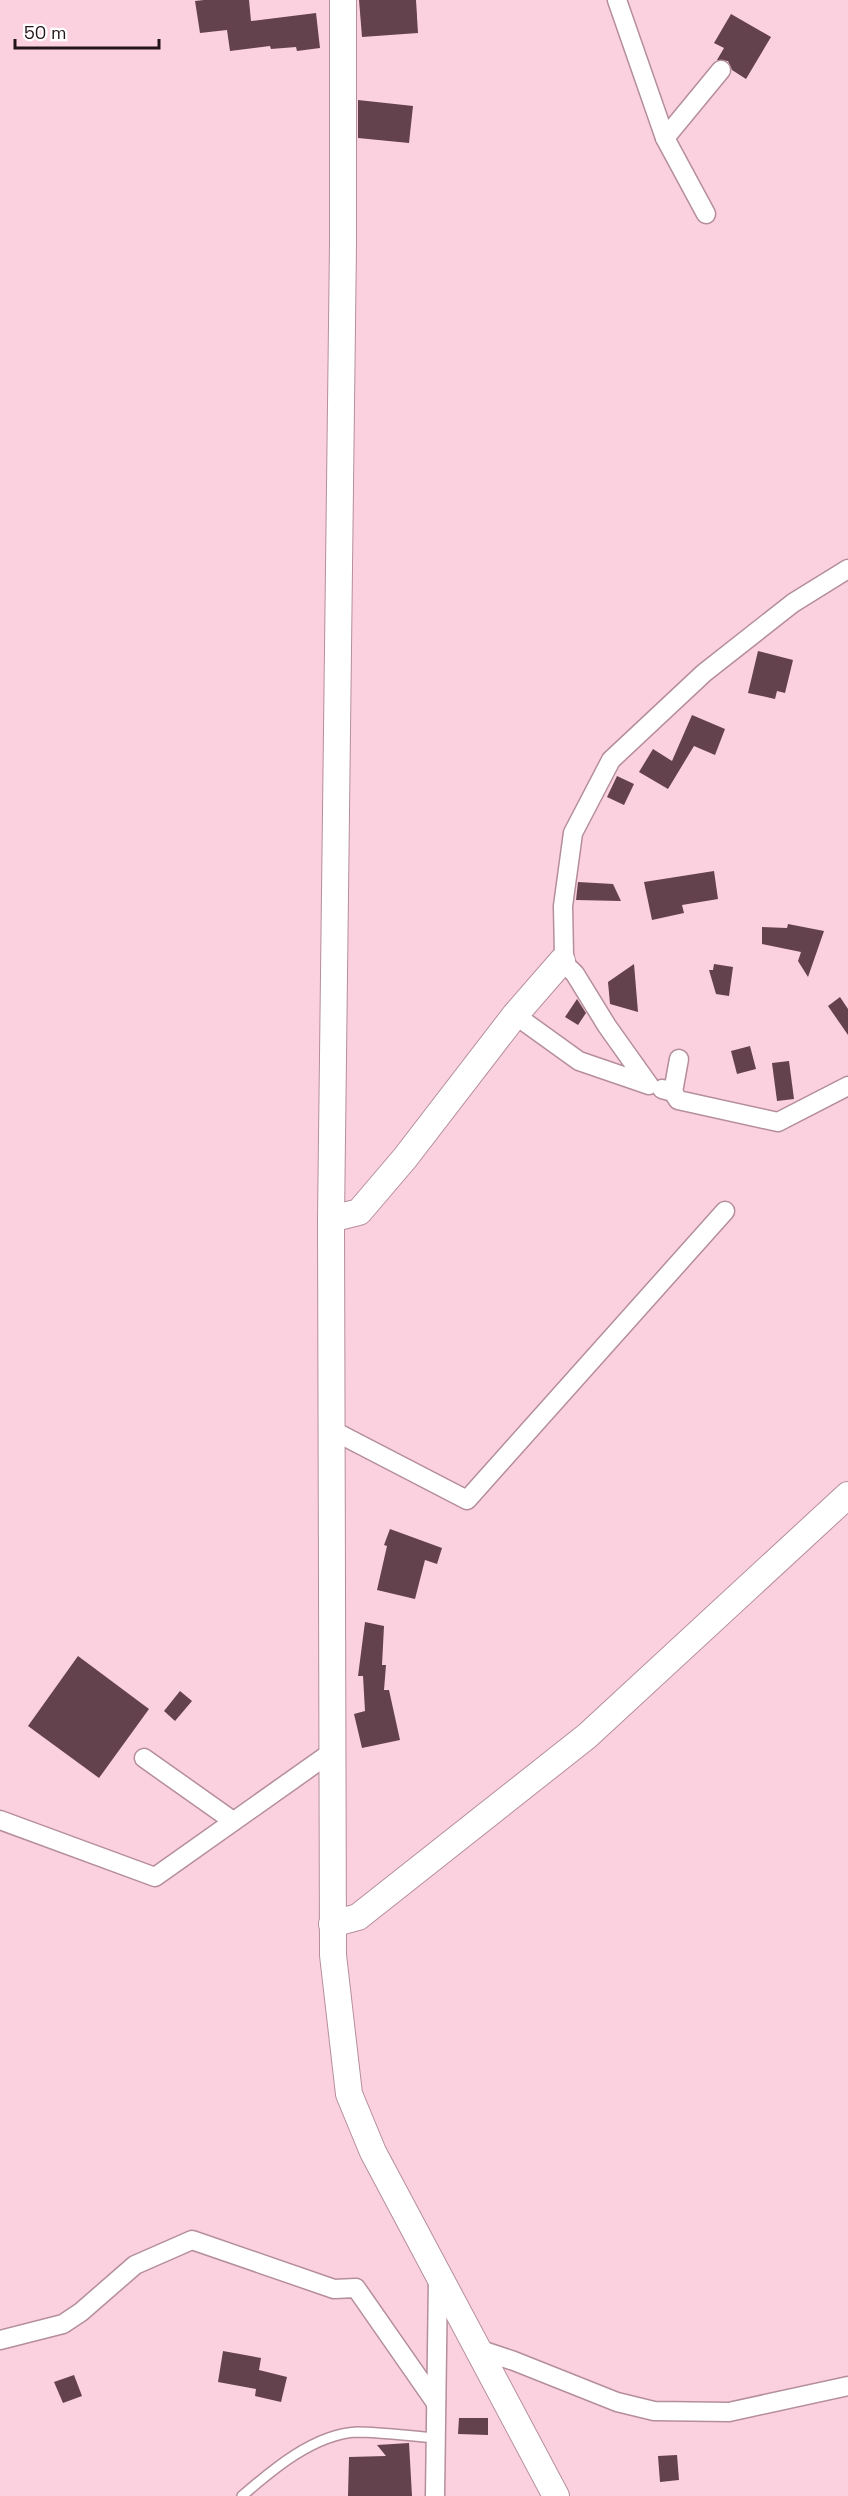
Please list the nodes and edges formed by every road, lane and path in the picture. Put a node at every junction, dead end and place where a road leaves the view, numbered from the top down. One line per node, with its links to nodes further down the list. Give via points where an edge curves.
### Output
1 (343, 0): 14 (street)
2 (617, 0): 4 (street)
3 (721, 70): 4 (street)
4 (665, 138): 5 (street)
5 (706, 214)
6 (848, 568): 7 (street, via 793,603 704,674 611,760 573,833 563,906)
7 (562, 961): 8 (street); 10 (street, via 575,974)
8 (515, 1015): 10 (street, via 579,1061); 14 (street, via 405,1158 358,1212)
9 (680, 1059): 12 (street)
10 (649, 1085): 12 (street)
11 (848, 1086): 12 (street, via 778,1122 678,1100)
12 (673, 1092)
13 (725, 1211): 15 (street, via 466,1500)
14 (331, 1219): 15 (street)
15 (330, 1429): 17 (street)
16 (848, 1495): 21 (street, via 587,1736 358,1917)
17 (333, 1752): 20 (street); 21 (street)
18 (144, 1758): 20 (street)
19 (0, 1820): 20 (street, via 155,1877)
20 (233, 1821)
21 (332, 1924): 22 (street, via 350,2094 373,2152)
22 (438, 2275): 24 (street); 26 (street)
23 (0, 2340): 26 (street, via 63,2324 135,2265 192,2240 334,2289 356,2288)
24 (478, 2349): 25 (street, via 617,2402 654,2411 729,2412); 30 (street)
25 (848, 2386)
26 (436, 2403): 27 (street)
27 (435, 2438): 28 (lane, via 355,2432 332,2438 299,2452); 29 (street)
28 (242, 2496)
29 (435, 2496)
30 (556, 2496)

